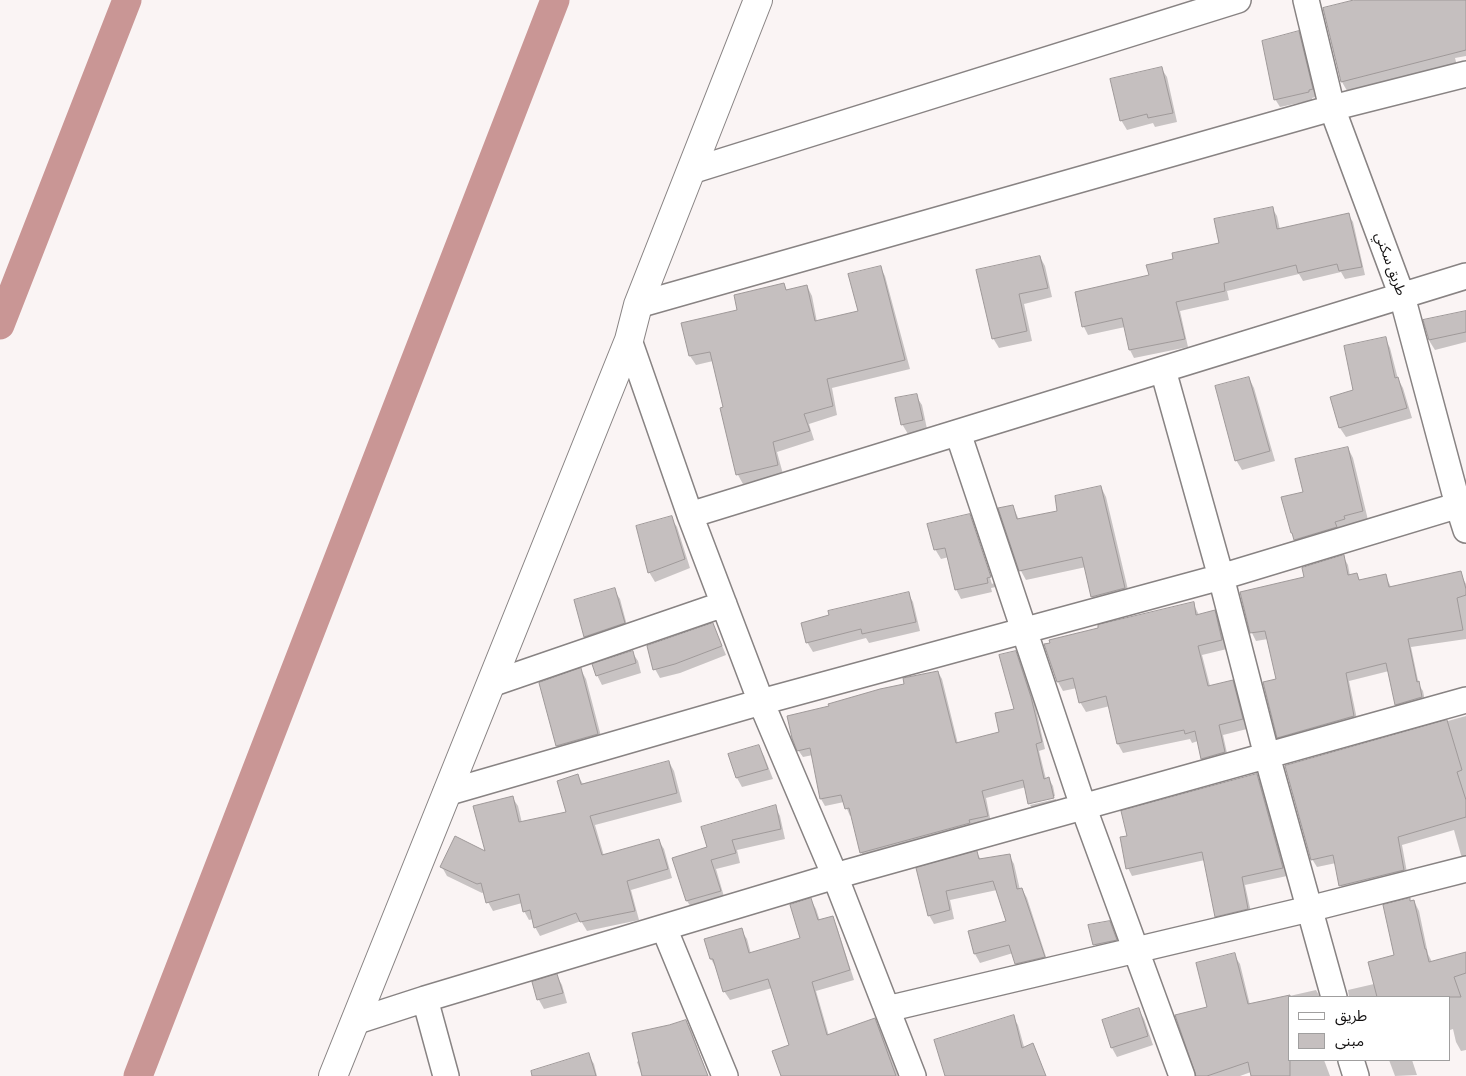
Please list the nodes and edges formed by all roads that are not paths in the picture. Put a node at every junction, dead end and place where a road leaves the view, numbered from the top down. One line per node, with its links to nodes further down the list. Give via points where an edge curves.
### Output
1 (758, 0): 6 (street)
2 (1238, 0): 6 (street)
3 (1306, 0): 5 (street, طريق سكني)
4 (1466, 74): 5 (street)
5 (1332, 108): 8 (street, طريق سكني); 9 (street)
6 (691, 170): 9 (street)
7 (1466, 276): 8 (street)
8 (1402, 296): 11 (street); 13 (street, طريق سكني)
9 (638, 305): 10 (street)
10 (629, 340): 14 (street); 19 (street)
11 (1163, 370): 12 (street); 16 (street)
12 (958, 433): 14 (street); 18 (street)
13 (1462, 504): 15 (street, طريق سكني); 16 (street)
14 (690, 515): 17 (street)
15 (1466, 530)
16 (1221, 577): 18 (street); 22 (street)
17 (724, 604): 19 (street); 21 (street)
18 (1024, 631): 21 (street); 24 (street)
19 (491, 684): 23 (street)
20 (1466, 700): 22 (street)
21 (761, 702): 23 (street); 26 (street)
22 (1267, 756): 24 (street); 27 (street)
23 (446, 793): 33 (street)
24 (1083, 806): 26 (street); 29 (street)
25 (1466, 869): 27 (street)
26 (835, 876): 28 (street); 32 (street)
27 (1309, 909): 29 (street); 30 (street)
28 (664, 928): 31 (street); 37 (street)
29 (1135, 950): 32 (street); 39 (street)
30 (1334, 996)
31 (425, 1000): 33 (street); 36 (street)
32 (887, 1009): 38 (street)
33 (354, 1022): 35 (street)
34 (1351, 1061): 40 (street)
35 (333, 1076)
36 (446, 1076)
37 (725, 1076)
38 (913, 1076)
39 (1182, 1076)
40 (1356, 1076)

